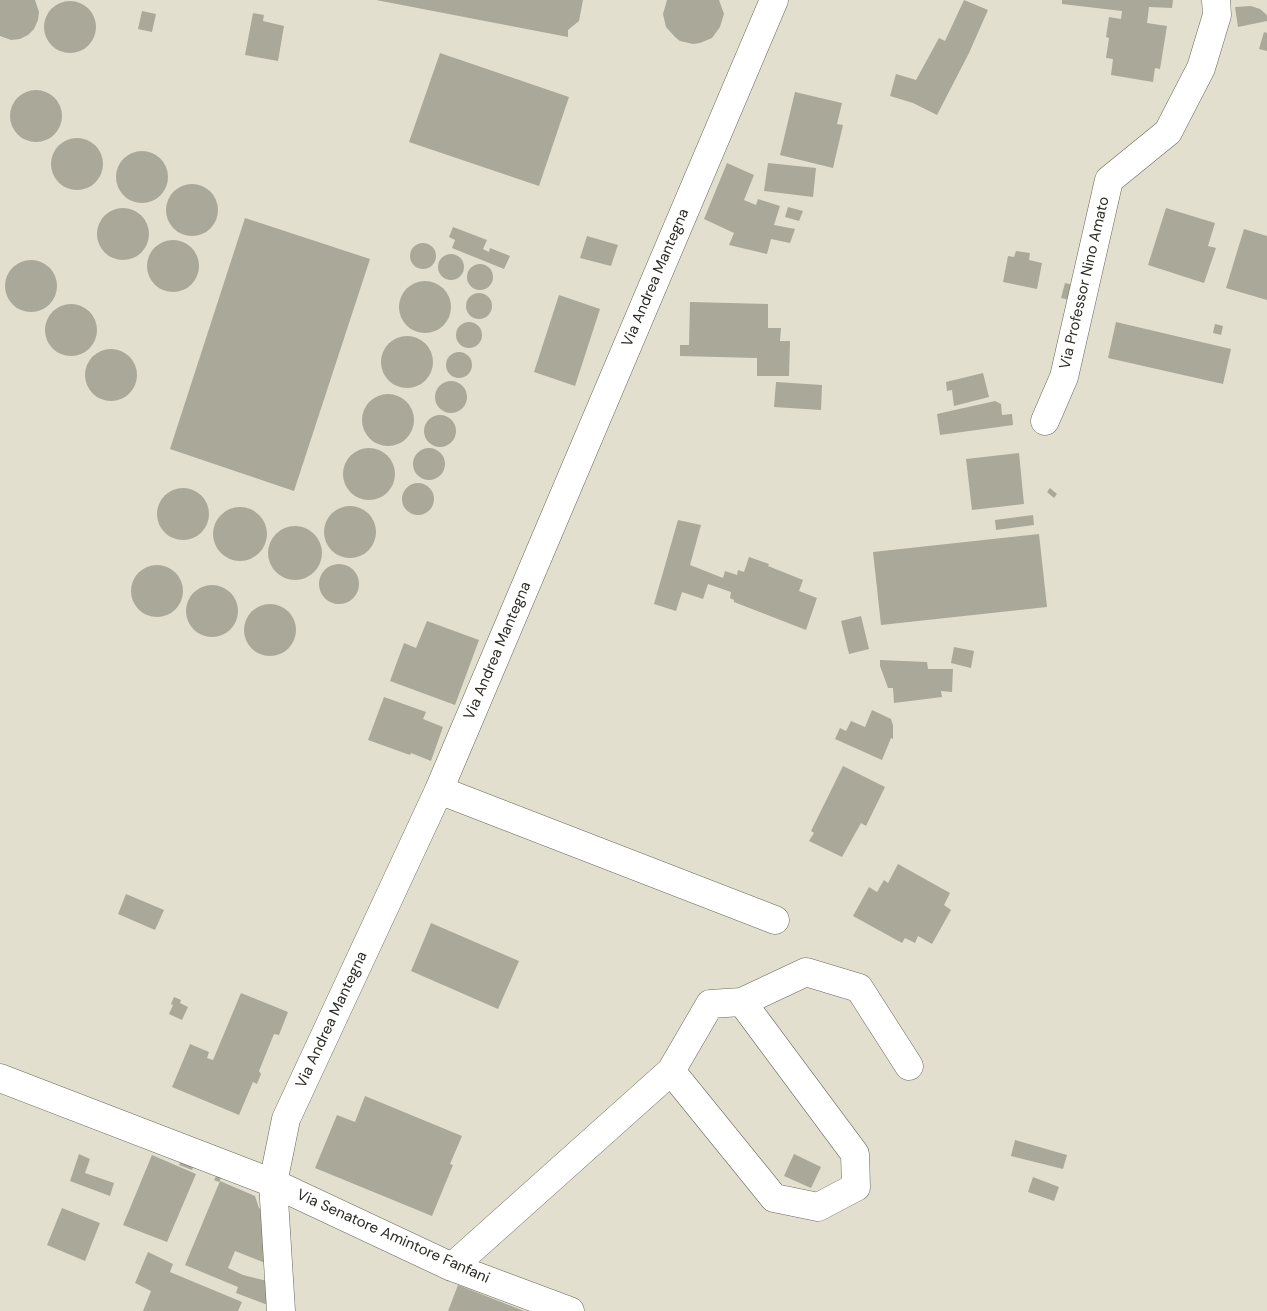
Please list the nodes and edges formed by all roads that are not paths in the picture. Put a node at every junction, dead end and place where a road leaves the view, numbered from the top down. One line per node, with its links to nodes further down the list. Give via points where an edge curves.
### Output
1 (774, 0): 4 (street, Via Andrea Mantegna)
2 (1216, 0): 3 (street, Via Professor Nino Amato, via 1217,15 1201,68 1168,132 1109,180 1064,376)
3 (1045, 421)
4 (439, 790): 5 (street); 10 (street, Via Andrea Mantegna, via 286,1119)
5 (775, 920)
6 (742, 1002): 7 (street, via 806,972 859,988); 8 (street, via 710,1004); 8 (street, via 855,1154 856,1187 818,1207 774,1198)
7 (909, 1066)
8 (671, 1071): 11 (street)
9 (0, 1078): 10 (street, Via Senatore Amintore Fanfani)
10 (273, 1183): 11 (street, Via Senatore Amintore Fanfani); 12 (street, Via Andrea Mantegna)
11 (452, 1267): 13 (street, Via Senatore Amintore Fanfani)
12 (281, 1311)
13 (570, 1311)

